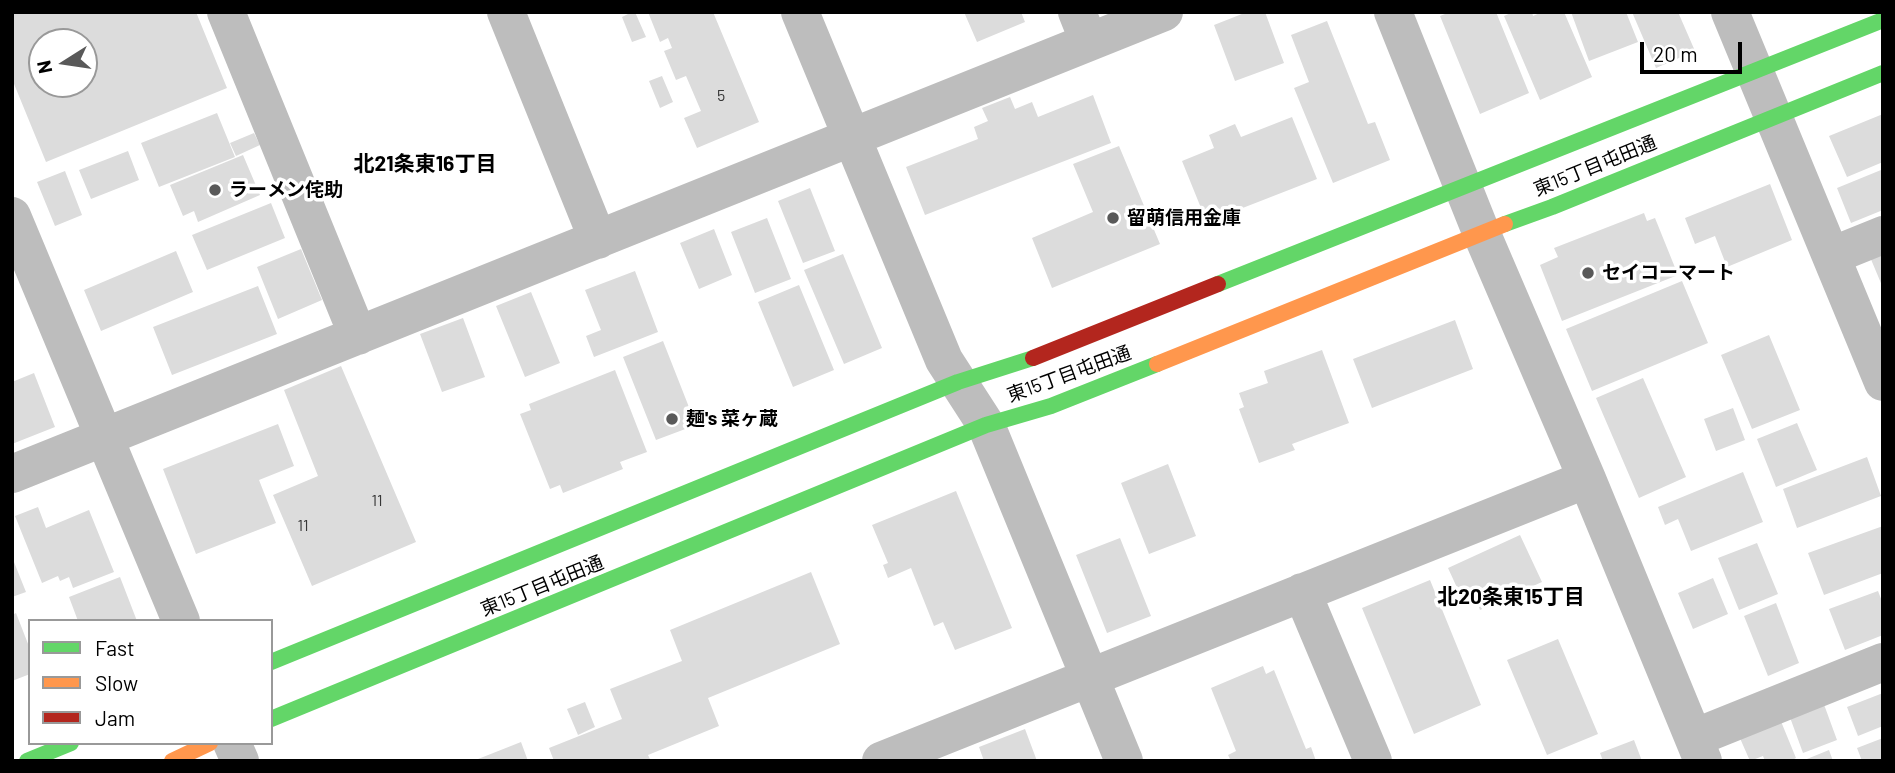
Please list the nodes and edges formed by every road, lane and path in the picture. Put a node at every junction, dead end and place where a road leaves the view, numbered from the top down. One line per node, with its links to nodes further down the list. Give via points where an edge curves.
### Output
1 (226, 12): 19 (street)
2 (506, 12): 17 (street)
3 (800, 12): 12 (street)
4 (1164, 12): 8 (street)
5 (1393, 12): 13 (street)
6 (1730, 12): 9 (street)
7 (1883, 20): 9 (street, 東15丁目屯田通)
8 (1083, 27): 12 (street)
9 (1755, 72): 11 (street); 13 (street, 東15丁目屯田通)
10 (1883, 73): 11 (street, 東15丁目屯田通)
11 (1773, 117): 15 (street, 東15丁目屯田通); 18 (street)
12 (852, 138): 17 (street); 20 (street, via 944,360)
13 (1464, 186): 15 (street); 20 (street, 東15丁目屯田通, via 1032,358)
14 (12, 216): 23 (street)
15 (1481, 232): 22 (street, 東15丁目屯田通, via 1051,407); 25 (street)
16 (1883, 235): 18 (street)
17 (598, 240): 19 (street)
18 (1831, 256): 21 (street)
19 (358, 336): 23 (street)
20 (958, 382): 22 (street); 28 (street, 東15丁目屯田通)
21 (1883, 382)
22 (986, 425): 30 (street); 31 (street, 東15丁目屯田通)
23 (105, 438): 24 (street); 27 (street)
24 (12, 474)
25 (1587, 479): 26 (street); 35 (street)
26 (1302, 592): 30 (street); 41 (street)
27 (180, 619)
28 (273, 661)
29 (1883, 662): 35 (street)
30 (1089, 677): 39 (street); 40 (street)
31 (273, 718)
32 (66, 745): 36 (street)
33 (206, 745): 37 (street)
34 (233, 745): 38 (street)
35 (1699, 749)
36 (27, 761)
37 (172, 761)
38 (240, 761)
39 (881, 761)
40 (1124, 761)
41 (1373, 761)

